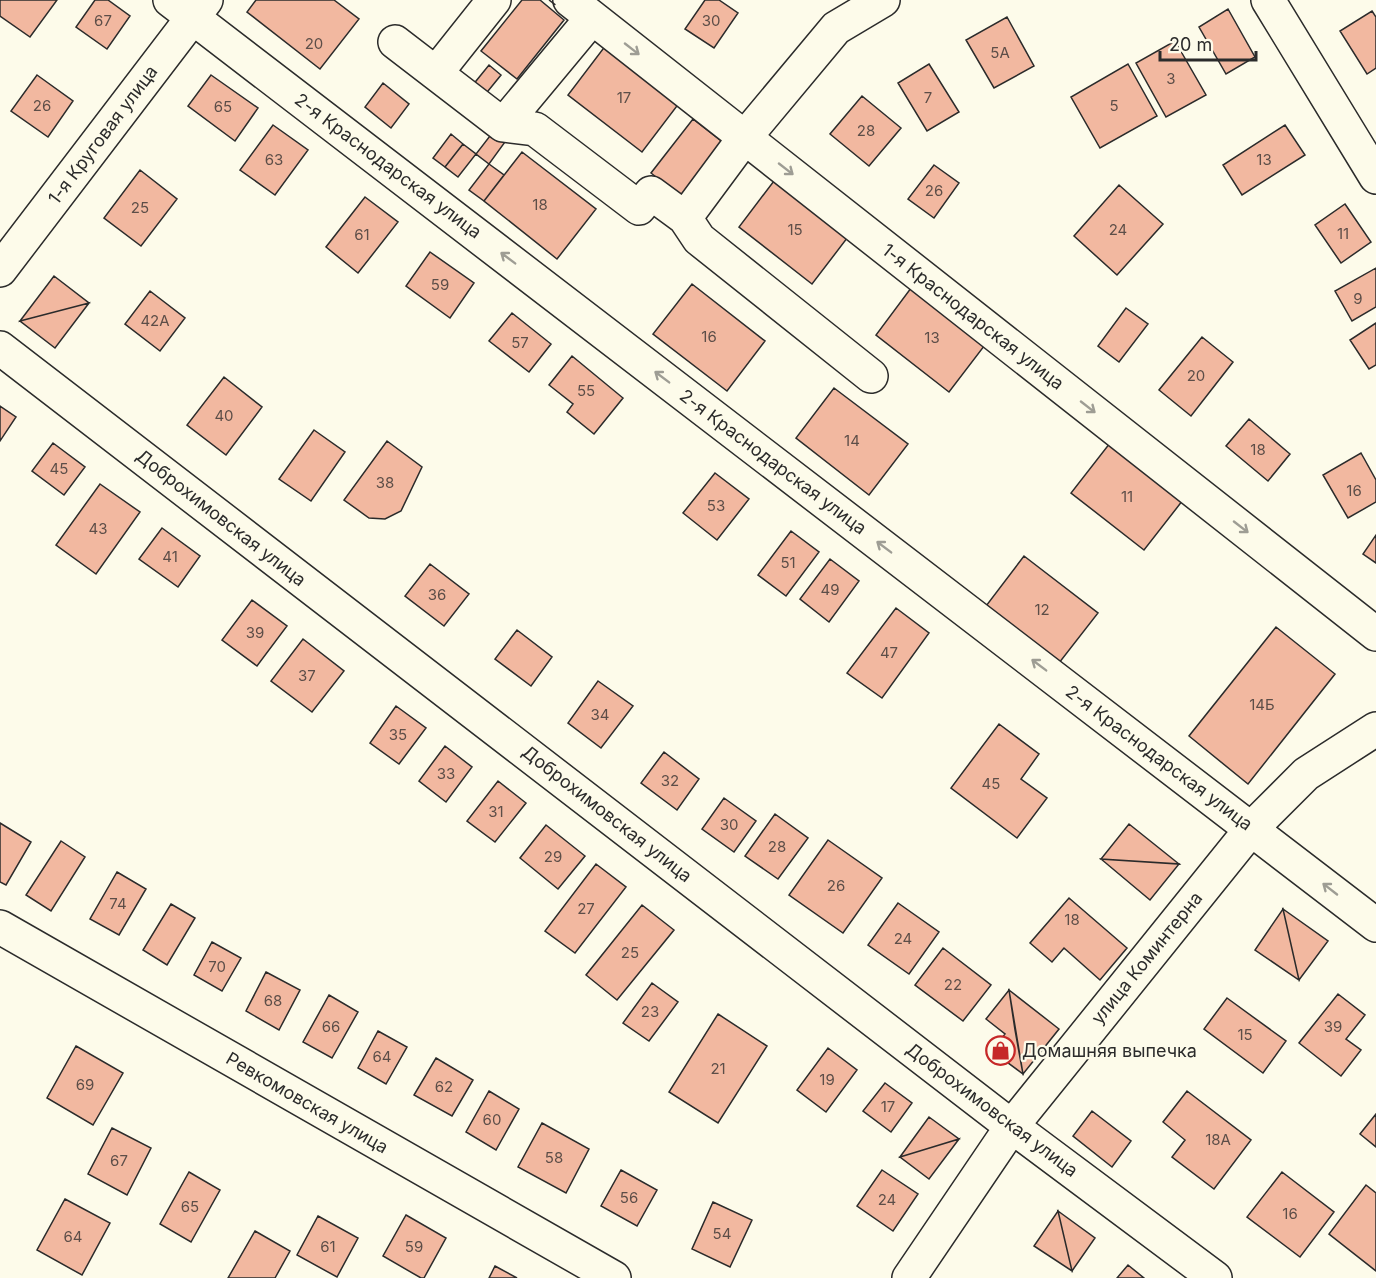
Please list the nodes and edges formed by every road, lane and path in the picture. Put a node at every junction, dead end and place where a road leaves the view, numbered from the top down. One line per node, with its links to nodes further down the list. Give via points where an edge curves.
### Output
1 (494, 0): 7 (street)
2 (883, 0): 9 (street, via 836,28)
3 (1268, 0): 10 (street)
4 (190, 6): 12 (street, 1-я Круговая улица); 17 (street, 2-я Краснодарская улица, one-way to 4)
5 (581, 9): 8 (street); 9 (street, 1-я Краснодарская улица, one-way to 9)
6 (395, 42): 7 (street)
7 (436, 73): 8 (street)
8 (503, 126): 11 (street, via 535,129 639,208 651,193)
9 (745, 137): 11 (street); 15 (street, 1-я Краснодарская улица, one-way to 15)
10 (1376, 177)
11 (685, 218): 14 (street, via 699,238)
12 (0, 270)
13 (0, 348): 20 (street, Доброхимовская улица)
14 (871, 376)
15 (1376, 634)
16 (1376, 729): 17 (street, улица Коминтерна, via 1306,774)
17 (1252, 828): 18 (street, 2-я Краснодарская улица, one-way to 17); 20 (street, улица Коминтерна)
18 (1376, 925)
19 (0, 927): 21 (street, Ревкомовская улица)
20 (1012, 1126): 22 (street, улица Коминтерна); 23 (street, Доброхимовская улица)
21 (614, 1278)
22 (909, 1278)
23 (1215, 1278)

